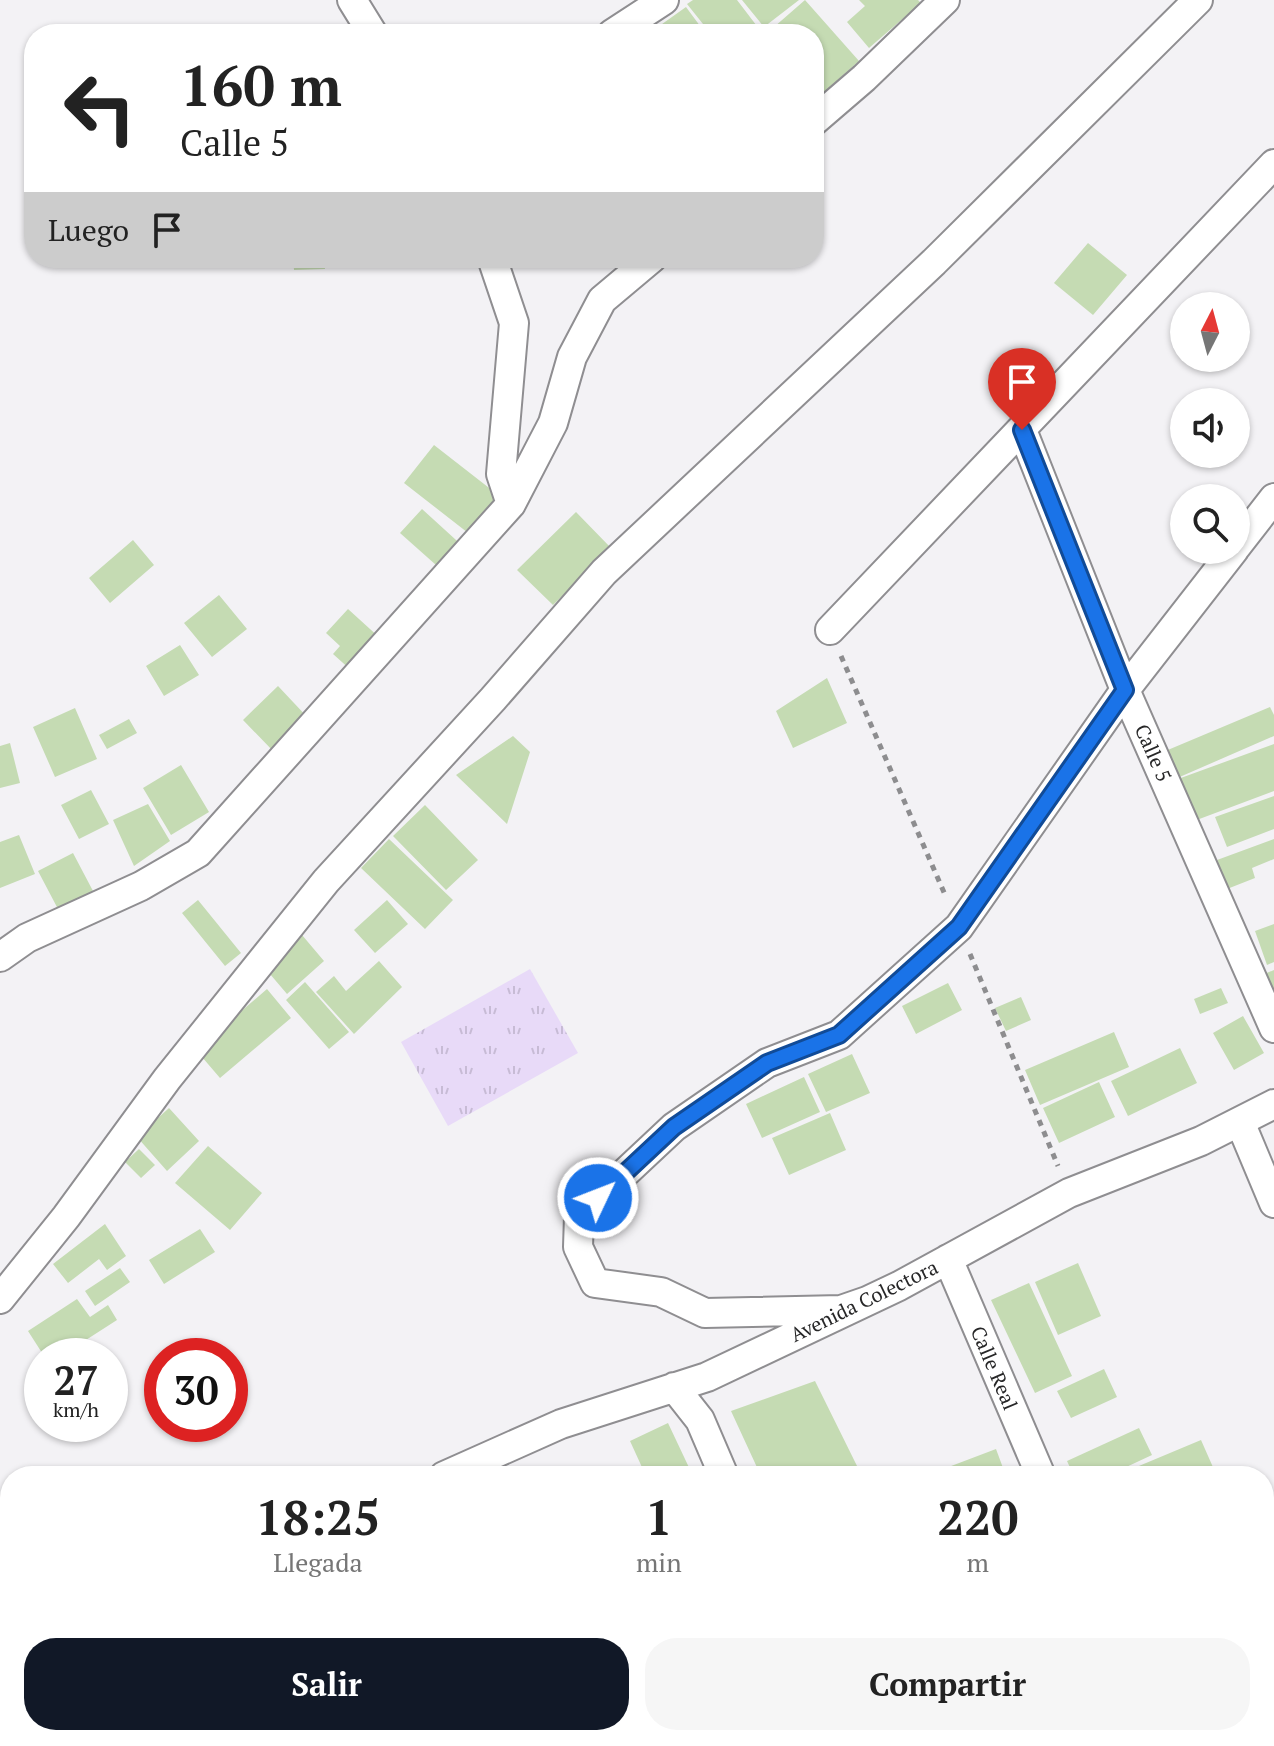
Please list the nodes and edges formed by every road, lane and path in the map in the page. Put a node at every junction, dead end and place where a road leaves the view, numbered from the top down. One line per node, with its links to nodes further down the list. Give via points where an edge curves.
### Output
1 (352, 0): 6 (street)
2 (664, 0): 5 (street)
3 (945, 0): 7 (street)
4 (1198, 0): 24 (street, via 934,262 604,572 326,881)
5 (623, 19)
6 (367, 24)
7 (824, 112)
8 (1274, 164): 11 (street)
9 (495, 268): 13 (street, via 514,323 501,474)
10 (640, 268): 13 (street, via 602,300 572,357 553,423)
11 (1022, 430): 16 (street); 17 (street, Calle 5)
12 (1274, 498): 14 (street)
13 (511, 504): 18 (street, via 198,853 141,886 27,938)
14 (1250, 529)
15 (1223, 564): 17 (street)
16 (830, 630)
17 (1125, 690): 19 (street, Calle 5); 25 (street, via 959,927 839,1035 767,1063 674,1127 579,1216 578,1247 595,1283 661,1292 705,1313 841,1310)
18 (0, 957)
19 (1274, 1028)
20 (1274, 1104): 21 (street, Avenida Colectora)
21 (1240, 1122): 22 (street); 23 (street, Avenida Colectora, via 1069,1193)
22 (1274, 1203)
23 (948, 1259): 25 (street, Avenida Colectora); 29 (street, Calle Real)
24 (0, 1299)
25 (867, 1301): 26 (street, Avenida Colectora, via 707,1377)
26 (674, 1387): 27 (street, Avenida Colectora, via 561,1424); 28 (street, via 700,1420)
27 (466, 1466)
28 (720, 1466)
29 (1037, 1466)

